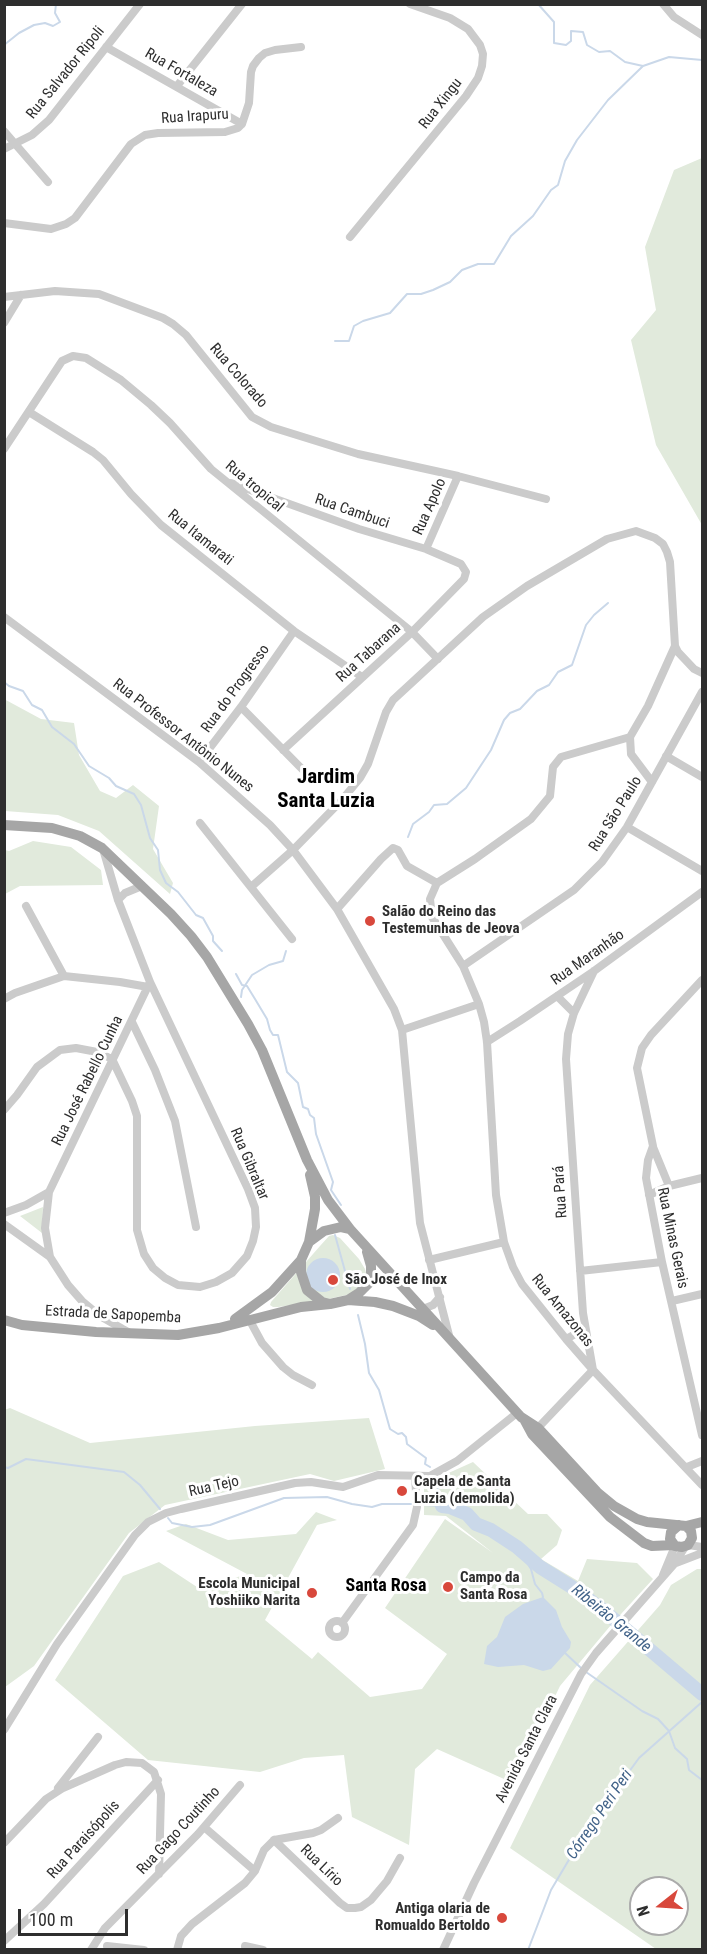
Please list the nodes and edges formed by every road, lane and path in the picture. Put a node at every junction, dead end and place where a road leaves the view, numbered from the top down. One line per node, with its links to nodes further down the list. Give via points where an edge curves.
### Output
1 (140, 4): 6 (street, Rua Salvador Ripoli)
2 (242, 4): 8 (street)
3 (410, 4): 15 (street, Rua Xingu, via 450,18 468,30 480,45 482,66 466,96)
4 (663, 4): 5 (street, via 674,17)
5 (702, 34)
6 (106, 46): 8 (street, Rua Fortaleza); 11 (street, Rua Salvador Ripoli, via 49,120)
7 (301, 47): 9 (street, Rua Irapuru, via 265,53 253,66)
8 (177, 86): 9 (street, Rua Fortaleza)
9 (242, 124): 14 (street, Rua Irapuru, via 225,132 145,135 131,144 75,218 66,224 51,229)
10 (4, 131): 11 (street)
11 (17, 143): 12 (street, Rua Salvador Ripoli); 13 (street)
12 (4, 149)
13 (48, 182)
14 (4, 223)
15 (350, 237)
16 (21, 295): 17 (street, Rua Colorado); 18 (street); 21 (street, Rua Colorado, via 68,290 99,294 163,318 186,335 259,421 358,454)
17 (4, 297)
18 (4, 323)
19 (29, 412): 20 (street); 22 (street, Rua tropical, via 62,361 73,356 86,358 151,405); 27 (street, Rua Itamarati, via 103,460 161,525)
20 (4, 449)
21 (458, 476): 23 (street, Rua Colorado); 24 (street, Rua Apolo)
22 (225, 480): 24 (street, Rua Cambuci); 28 (street, Rua tropical)
23 (546, 499)
24 (426, 549): 25 (street, Rua Cambuci, via 461,564)
25 (466, 572): 28 (street, Rua Tabarana, via 464,579)
26 (4, 616): 38 (street, Rua Professor Antônio Nunes)
27 (294, 631): 32 (street, Rua Itamarati); 34 (street, Rua do Progresso)
28 (412, 632): 30 (street, Rua tropical); 32 (street, Rua Tabarana)
29 (675, 646): 30 (street, via 668,552 655,538 636,531 607,538 527,586 483,617); 31 (street); 35 (street)
30 (438, 659): 46 (street, via 393,700 360,778)
31 (702, 673)
32 (362, 677): 36 (street, Rua Tabarana)
33 (701, 697): 37 (street, Rua São Paulo)
34 (241, 707): 36 (street); 38 (street, Rua do Progresso)
35 (630, 736): 41 (street, via 631,754); 48 (street, via 561,757 553,767 550,796 531,819)
36 (283, 750): 39 (street)
37 (666, 756): 40 (street); 41 (street, Rua São Paulo)
38 (199, 762): 46 (street, Rua Professor Antônio Nunes)
39 (304, 771)
40 (702, 777)
41 (652, 782): 44 (street, Rua São Paulo)
42 (200, 823): 50 (street)
43 (4, 825): 45 (main road, via 67,831)
44 (627, 826): 47 (street); 56 (street, Rua São Paulo, via 602,862 574,890)
45 (102, 848): 49 (main road); 52 (street, Rua Gibraltar)
46 (293, 850): 50 (street); 54 (street, Rua Professor Antônio Nunes)
47 (702, 871)
48 (436, 883): 54 (street, via 407,866 394,848); 56 (street, Rua Amazonas, via 430,899 432,917)
49 (142, 885): 52 (street); 71 (main road, via 191,936 248,1024)
50 (251, 887): 55 (street)
51 (702, 892): 57 (street, Rua Maranhão)
52 (118, 900): 60 (street, Rua Gibraltar)
53 (26, 906): 58 (street)
54 (337, 909): 66 (street, Rua Professor Antônio Nunes)
55 (292, 939)
56 (463, 966): 63 (street, Rua Amazonas)
57 (594, 971): 61 (street, Rua Maranhão); 64 (street, Rua Pará)
58 (64, 976): 60 (street); 62 (street)
59 (702, 980): 70 (street, Rua Minas Gerais, via 651,1035 638,1058 638,1081)
60 (149, 985): 65 (street, Rua José Rabello Cunha); 68 (street, Rua Gibraltar, via 255,1209 256,1227 247,1256 232,1273 216,1282 200,1287 178,1285 153,1268 144,1254 136,1217 137,1116)
61 (557, 996): 64 (street); 67 (street, Rua Maranhão)
62 (4, 999)
63 (479, 1004): 66 (street); 67 (street, Rua Amazonas)
64 (574, 1012): 87 (street, Rua Pará, via 566,1059)
65 (132, 1022): 68 (street, Rua José Rabello Cunha); 78 (street, via 175,1121)
66 (402, 1030): 85 (street, Rua Professor Antônio Nunes, via 417,1203)
67 (486, 1042): 81 (street, Rua Amazonas, via 496,1195)
68 (112, 1059): 69 (street, via 82,1049 60,1050 38,1067); 74 (street, Rua José Rabello Cunha)
69 (4, 1110)
70 (653, 1146): 73 (street, Rua Minas Gerais); 75 (street, Rua Minas Gerais, via 646,1178)
71 (307, 1160): 79 (main road, via 328,1200); 80 (main road, via 315,1197)
72 (702, 1178): 73 (street)
73 (669, 1186): 75 (street)
74 (49, 1192): 76 (street); 83 (street, Rua José Rabello Cunha, via 45,1228)
75 (649, 1195): 86 (street, Rua Minas Gerais)
76 (4, 1213)
77 (4, 1224): 83 (street)
78 (196, 1227)
79 (350, 1229): 80 (main road, via 324,1231); 82 (main road)
80 (309, 1242): 84 (main road)
81 (504, 1242): 85 (street); 100 (street, Rua Amazonas, via 522,1284)
82 (366, 1248): 90 (main road, via 371,1275 365,1288); 93 (main road)
83 (50, 1257): 98 (street, via 82,1301)
84 (301, 1260): 92 (main road, via 307,1290); 96 (main road, via 259,1304)
85 (429, 1260): 89 (street, Rua Professor Antônio Nunes)
86 (662, 1262): 87 (street); 91 (street, Rua Minas Gerais)
87 (580, 1271): 97 (street, Rua Pará)
88 (702, 1294): 91 (street)
89 (440, 1297): 93 (street); 99 (street, Rua Professor Antônio Nunes)
90 (348, 1300): 92 (main road); 99 (main road, via 393,1306 419,1316)
91 (672, 1301): 104 (street, Rua Minas Gerais)
92 (330, 1304): 94 (main road)
93 (423, 1309): 99 (main road)
94 (249, 1319): 96 (main road); 102 (street, via 262,1343 283,1367)
95 (4, 1320): 98 (main road, Estrada de Sapopemba)
96 (219, 1328): 98 (main road, Estrada de Sapopemba, via 178,1335)
97 (585, 1329): 100 (street); 101 (street, Rua Pará)
98 (131, 1334)
99 (448, 1336): 103 (main road)
100 (566, 1339): 101 (street, Rua Amazonas)
101 (593, 1370): 105 (street); 108 (street, Rua Amazonas)
102 (312, 1385)
103 (521, 1417): 105 (main road); 109 (street, Rua Tejo, via 438,1473)
104 (701, 1424): 106 (street, Rua Minas Gerais)
105 (535, 1431): 112 (main road, via 597,1492 626,1514 647,1522); 114 (main road, via 603,1511 638,1540 652,1546)
106 (702, 1435)
107 (702, 1461): 108 (street)
108 (687, 1467): 110 (street, Rua Amazonas)
109 (415, 1477): 119 (street, via 417,1507 413,1525); 120 (street, Rua Tejo, via 378,1475 343,1487 295,1483 181,1509 148,1522 57,1644)
110 (702, 1485)
111 (702, 1522): 112 (main road)
112 (682, 1526): 114 (main road, via 692,1535); 114 (main road, via 671,1532 670,1539)
113 (702, 1538): 114 (main road)
114 (682, 1545): 115 (street); 117 (street, Avenida Santa Clara); 118 (street, Avenida Santa Clara)
115 (702, 1547)
116 (702, 1553): 117 (street)
117 (675, 1563): 118 (street, Avenida Santa Clara)
118 (662, 1578): 139 (street, Avenida Santa Clara, via 586,1665)
119 (342, 1623)
120 (4, 1730)
121 (98, 1737): 124 (street)
122 (158, 1780): 124 (street, via 147,1766 126,1762 90,1774); 131 (street, via 162,1803); 132 (street, Rua Paraisópolis, via 44,1904)
123 (240, 1785): 126 (street, Rua Gago Coutinho)
124 (54, 1793): 128 (street)
125 (338, 1818): 127 (street, via 313,1833)
126 (204, 1827): 130 (street); 131 (street, Rua Gago Coutinho)
127 (274, 1840): 129 (street, Rua Lírio, via 347,1908 361,1907 371,1900); 130 (street, via 264,1850)
128 (4, 1843)
129 (400, 1858)
130 (255, 1871): 137 (street, via 192,1924 181,1936)
131 (159, 1874): 135 (street, Rua Gago Coutinho, via 105,1928)
132 (4, 1941)
133 (107, 1946): 136 (street)
134 (245, 1946): 138 (street)
135 (91, 1950)
136 (144, 1950)
137 (177, 1950)
138 (263, 1950)
139 (443, 1950)

